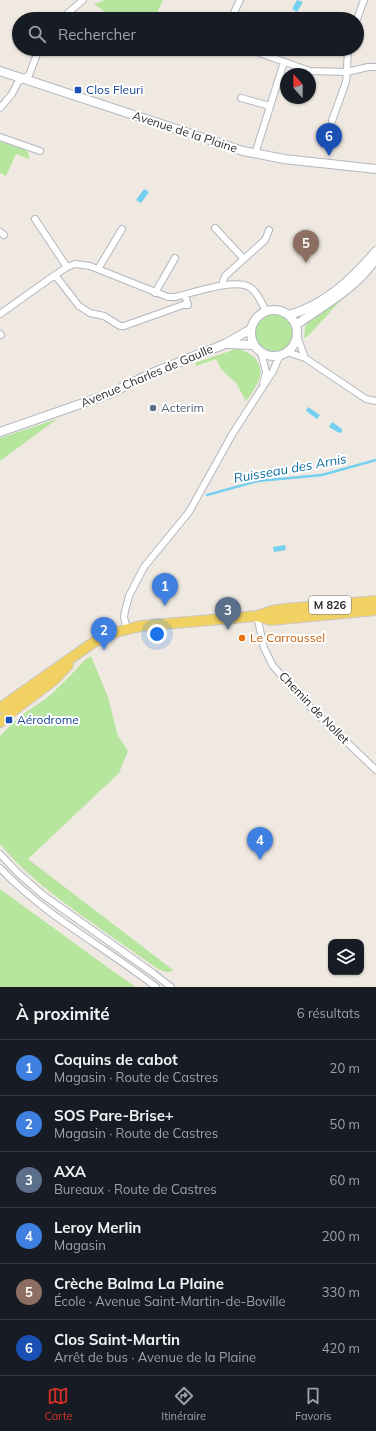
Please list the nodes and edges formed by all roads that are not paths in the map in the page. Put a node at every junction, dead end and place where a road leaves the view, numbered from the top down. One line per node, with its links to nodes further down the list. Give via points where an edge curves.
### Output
1 (83, 0): 4 (street)
2 (240, 0): 5 (street)
3 (364, 0): 6 (street)
4 (69, 12)
5 (234, 12)
6 (360, 12)
7 (36, 56): 14 (street, via 29,75)
8 (267, 56): 10 (street)
9 (348, 56): 13 (street)
10 (284, 62): 13 (street, via 310,71); 16 (street)
11 (376, 66): 13 (street)
12 (0, 71): 14 (street, Avenue de la Plaine)
13 (347, 72): 18 (street)
14 (24, 79): 17 (street, via 18,82); 21 (street, Avenue de la Plaine)
15 (241, 98): 16 (street)
16 (270, 106): 21 (street)
17 (0, 108)
18 (332, 121)
19 (0, 137): 20 (street)
20 (40, 151)
21 (255, 154): 22 (street, Avenue de la Plaine)
22 (376, 169)
23 (35, 220): 31 (street)
24 (215, 228): 30 (street)
25 (122, 229): 32 (street)
26 (269, 230): 30 (street, via 265,240)
27 (376, 251): 39 (street, via 326,298)
28 (175, 258): 35 (street)
29 (376, 258): 40 (street, via 345,292)
30 (244, 259): 34 (street, via 225,276)
31 (67, 267): 32 (street, via 82,264); 33 (street)
32 (98, 269): 35 (street)
33 (54, 275): 36 (street, via 79,306 120,326 188,305); 38 (street)
34 (223, 285): 36 (street); 37 (street, via 239,283 251,288)
35 (155, 293): 36 (street, via 168,297)
36 (185, 295)
37 (266, 311): 39 (street, via 278,310); 41 (street, via 257,318)
38 (0, 314)
39 (289, 316): 40 (street)
40 (296, 325): 42 (street)
41 (251, 329): 43 (street, Avenue Charles de Gaulle); 44 (street)
42 (297, 336): 46 (street, via 292,347); 47 (street)
43 (225, 344): 44 (street, Avenue Charles de Gaulle); 50 (street, Avenue Charles de Gaulle, via 152,373 101,398)
44 (254, 345): 45 (street)
45 (261, 352): 46 (street, via 269,356); 48 (street, via 266,372)
46 (283, 354): 47 (street); 48 (street)
47 (305, 358): 49 (street, via 366,399)
48 (263, 386): 54 (street, via 233,433 189,512 144,567 136,581 124,611)
49 (376, 402)
50 (0, 432)
51 (376, 601): 53 (main road, M 826, via 285,609)
52 (376, 610): 53 (main road, M 826, via 271,620)
53 (257, 616): 54 (main road, M 826, via 156,624); 58 (street, Chemin de Nollet, via 264,648 273,666 311,708)
54 (127, 629): 55 (main road, M 826, via 104,637)
55 (83, 649): 56 (main road, M 826); 57 (main road, M 826, via 54,680)
56 (0, 708)
57 (0, 722)
58 (376, 770)
59 (0, 854): 62 (street, via 43,895)
60 (0, 868): 61 (street, via 42,906)
61 (156, 987)
62 (171, 987)

